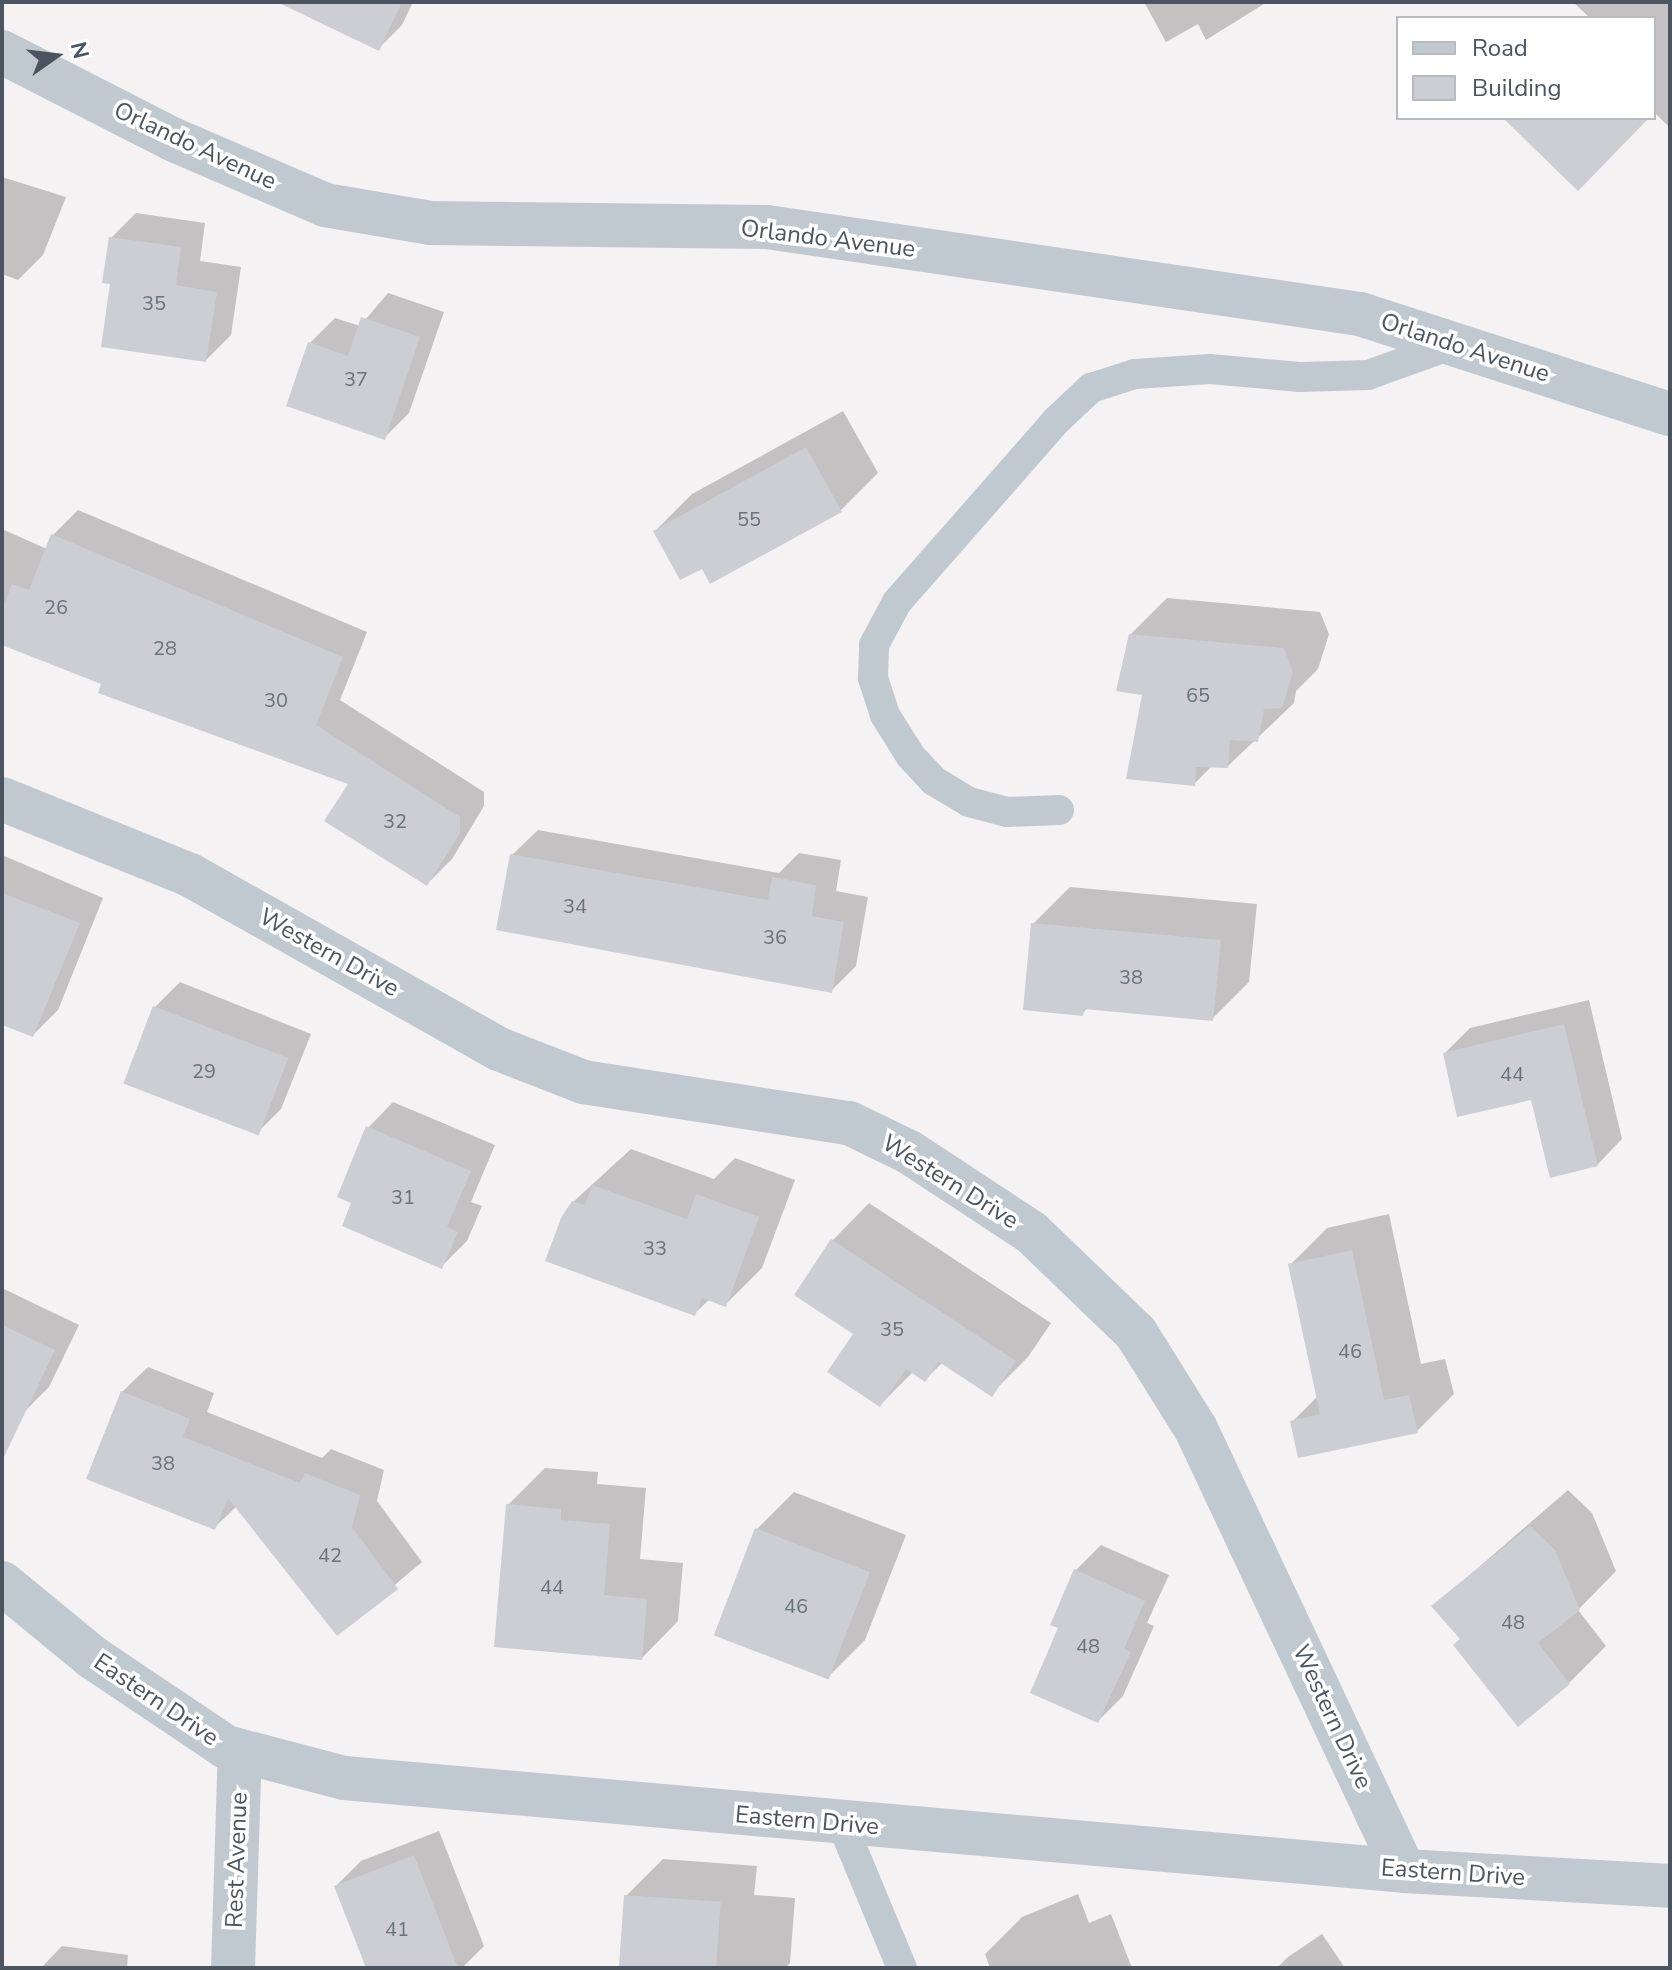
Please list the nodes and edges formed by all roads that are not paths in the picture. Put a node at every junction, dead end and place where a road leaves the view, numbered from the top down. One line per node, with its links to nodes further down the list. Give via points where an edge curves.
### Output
1 (2, 52): 2 (street, Orlando Avenue, via 172,139 325,205 430,223 767,227 1360,314)
2 (1454, 344): 3 (street, Orlando Avenue); 5 (lane, via 1368,375 1300,377 1210,369 1135,374 1091,388 897,602 874,645 873,678 885,715 910,755 934,781 969,802 1007,812)
3 (1670, 414)
4 (2, 799): 9 (street, Western Drive, via 190,875 499,1049 583,1082 849,1123 909,1152 1031,1232 1136,1333 1196,1429)
5 (1059, 810)
6 (2, 1583): 7 (street, Eastern Drive, via 92,1657 226,1747)
7 (240, 1751): 8 (street, Eastern Drive, via 344,1778); 11 (street, Rest Avenue)
8 (842, 1824): 9 (street, Eastern Drive); 12 (lane)
9 (1404, 1871): 10 (street, Eastern Drive)
10 (1670, 1886)
11 (233, 1968)
12 (902, 1968)

